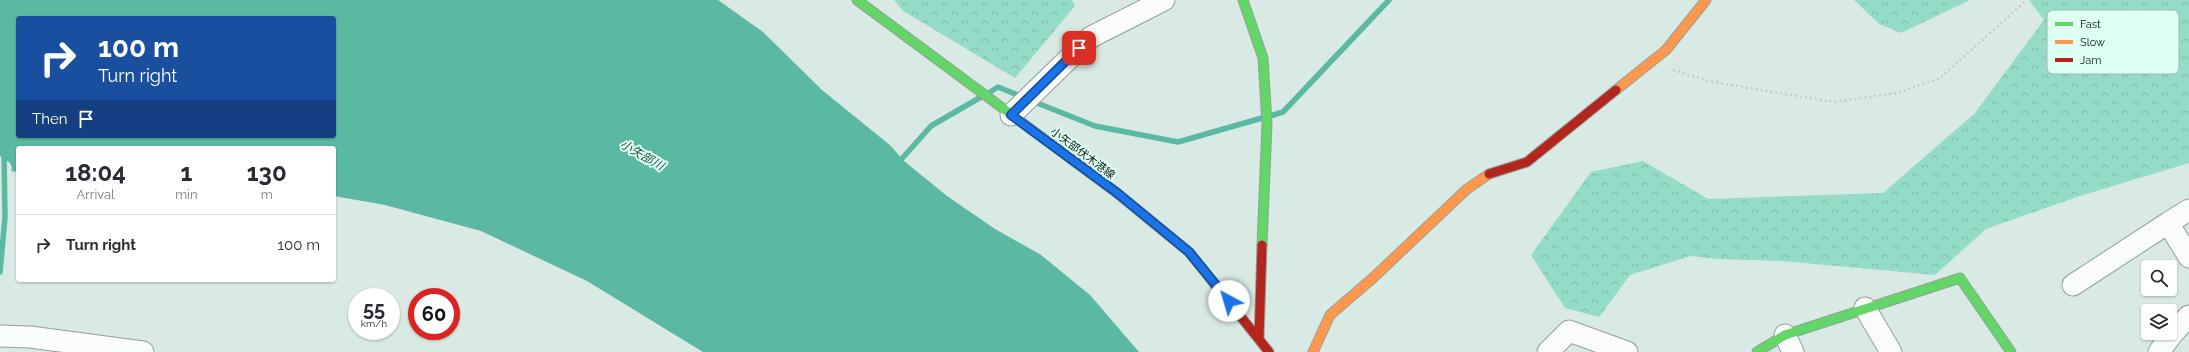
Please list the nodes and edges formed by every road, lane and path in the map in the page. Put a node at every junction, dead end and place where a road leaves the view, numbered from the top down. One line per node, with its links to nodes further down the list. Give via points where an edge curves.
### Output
1 (857, 0): 7 (street, 小矢部伏木港線)
2 (1164, 0): 7 (street, via 1091,37)
3 (1243, 0): 15 (street, via 1263,58 1267,124)
4 (1706, 0): 6 (street, via 1666,50)
5 (2027, 0): 6 (path, via 1940,78 1897,93 1834,102 1713,82)
6 (1651, 64): 20 (street, via 1528,162 1493,172 1467,189 1374,277 1330,314)
7 (1011, 115): 15 (street, 小矢部伏木港線, via 1116,192 1189,252)
8 (2189, 210): 9 (street)
9 (2168, 223): 10 (street); 11 (street)
10 (2189, 257)
11 (2073, 285)
12 (1866, 308): 16 (street); 23 (street); 24 (street, via 1960,278)
13 (2189, 316): 25 (street)
14 (0, 336): 18 (street, via 30,336)
15 (1259, 338): 19 (street, 小矢部伏木港線)
16 (1789, 343): 22 (street)
17 (1616, 350): 21 (street, via 1569,331)
18 (143, 352)
19 (1268, 352)
20 (1313, 352)
21 (1548, 352)
22 (1757, 352)
23 (1891, 352)
24 (2011, 352)
25 (2159, 352)

